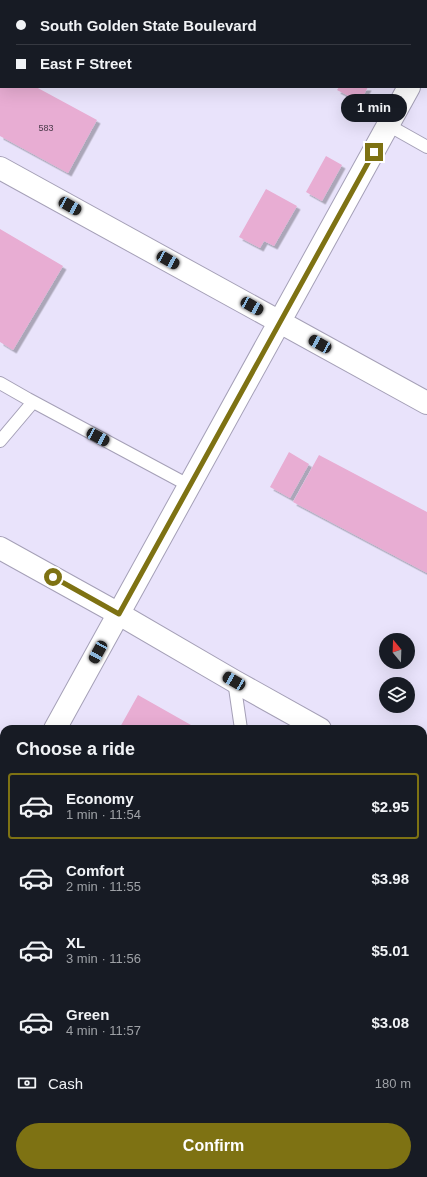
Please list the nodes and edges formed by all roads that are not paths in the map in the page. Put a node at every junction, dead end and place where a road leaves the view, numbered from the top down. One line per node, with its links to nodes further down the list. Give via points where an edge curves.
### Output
1 (408, 88): 2 (street)
2 (388, 125): 3 (lane); 5 (street)
3 (427, 147)
4 (0, 168): 5 (street)
5 (280, 322): 8 (street); 10 (street)
6 (0, 382): 7 (lane)
7 (33, 402): 9 (lane); 10 (lane)
8 (427, 402)
9 (0, 441)
10 (190, 486): 12 (street)
11 (0, 548): 12 (street)
12 (119, 614): 13 (street); 14 (street)
13 (234, 681): 15 (lane); 16 (street)
14 (57, 725)
15 (240, 725)
16 (313, 725)

